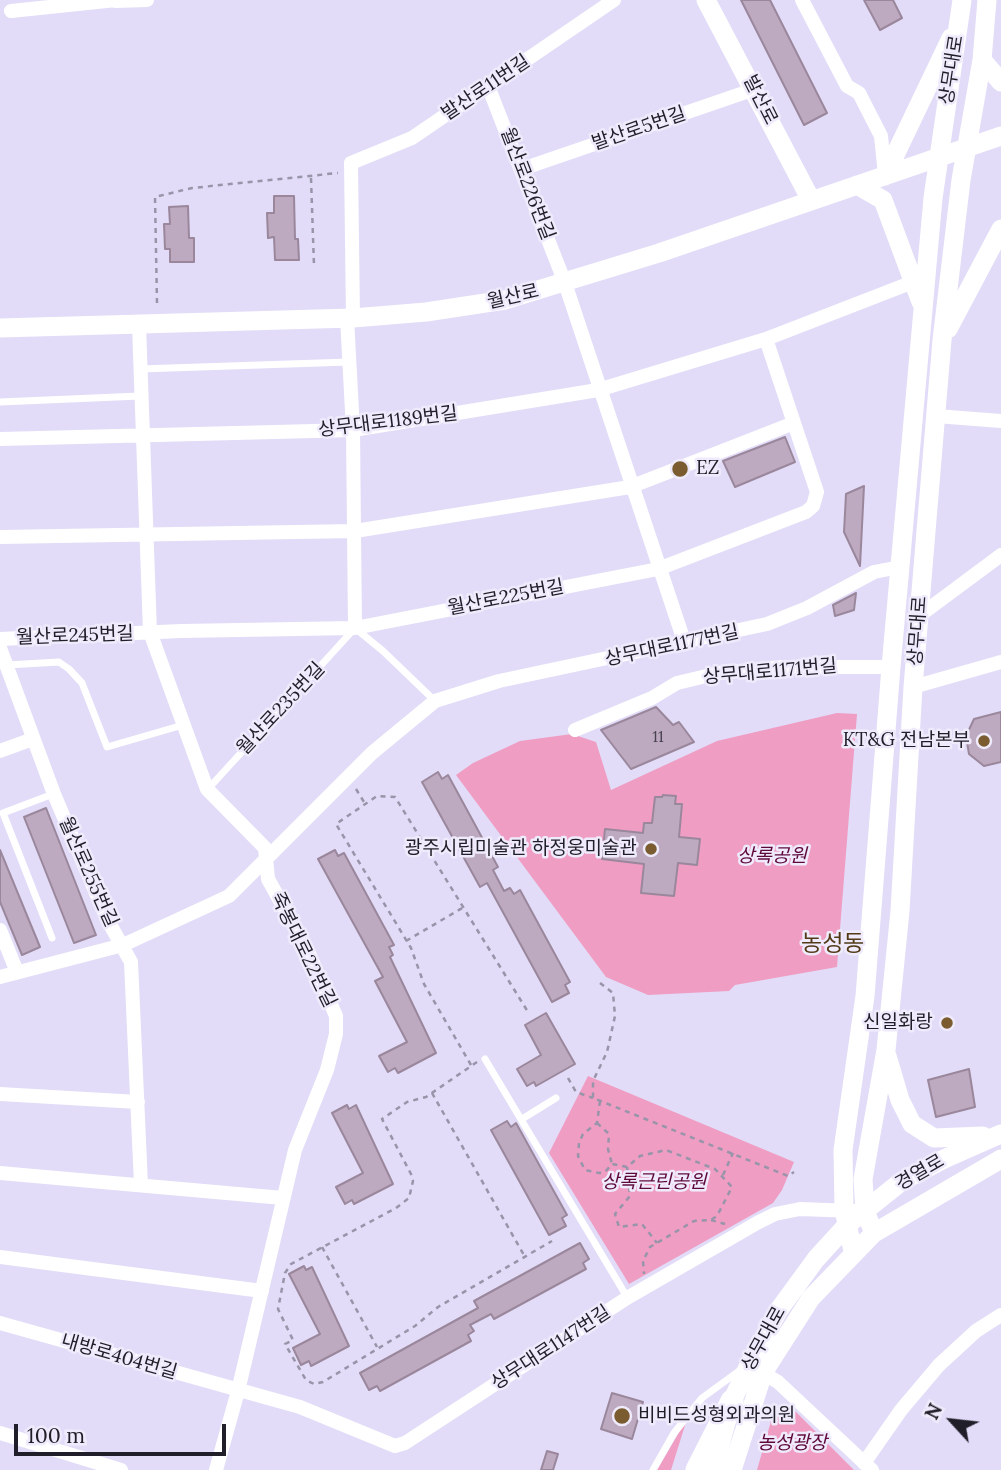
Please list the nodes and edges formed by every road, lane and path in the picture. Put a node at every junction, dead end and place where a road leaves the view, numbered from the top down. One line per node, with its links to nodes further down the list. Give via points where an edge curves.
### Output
1 (116, 0): 2 (street); 8 (street)
2 (147, 0)
3 (614, 0): 11 (street, 발산로11번길)
4 (706, 0): 12 (street, 발산로)
5 (802, 0): 18 (street, via 846,86 859,93 881,136)
6 (987, 0): 9 (street, 상무대로)
7 (961, 9): 15 (street, 상무대로); 18 (street)
8 (11, 12)
9 (982, 60): 10 (street); 14 (street, 상무대로)
10 (1001, 82)
11 (488, 86): 16 (street, 발산로11번길, via 411,138); 17 (street, 월산로226번길)
12 (755, 89): 17 (street, 발산로5번길); 21 (street, 발산로)
13 (1001, 136): 14 (street, 월산로)
14 (968, 148): 15 (street, 월산로); 33 (street, 상무대로)
15 (938, 159): 18 (street, 월산로); 28 (street, 상무대로)
16 (351, 166): 19 (path); 29 (street)
17 (522, 169): 26 (street, 월산로226번길)
18 (885, 176): 20 (street, 월산로)
19 (312, 178): 24 (path); 27 (path, via 192,188 155,197)
20 (857, 185): 21 (street, 월산로); 25 (street, via 883,200)
21 (811, 201): 26 (street, 월산로)
22 (1001, 229): 23 (street)
23 (996, 246): 33 (street)
24 (313, 266)
25 (913, 282): 28 (street); 32 (street, 상무대로1189번길)
26 (565, 284): 29 (street, 월산로, via 481,304); 36 (street)
27 (157, 303)
28 (923, 310): 50 (street, 상무대로)
29 (350, 318): 30 (street, 월산로); 34 (street)
30 (139, 325): 31 (street, 월산로); 35 (street, 월산로245번길)
31 (0, 328)
32 (766, 338): 36 (street, 상무대로1189번길); 41 (street)
33 (942, 340): 39 (street, 상무대로)
34 (349, 362): 35 (lane); 42 (street)
35 (140, 369): 37 (street, 월산로245번길)
36 (598, 390): 42 (street, 상무대로1189번길); 45 (street)
37 (141, 396): 38 (lane); 43 (street, 월산로245번길)
38 (0, 402)
39 (936, 416): 40 (street); 52 (street, 상무대로)
40 (1001, 421)
41 (794, 423): 45 (street); 51 (street, 월산로225번길, via 817,492 813,506)
42 (353, 430): 43 (street, 상무대로1189번길); 46 (street)
43 (140, 436): 44 (street, 상무대로1189번길); 47 (street, 월산로245번길)
44 (0, 439)
45 (630, 487): 46 (street); 51 (street)
46 (355, 531): 47 (street); 53 (street)
47 (145, 535): 48 (street); 54 (street, 월산로245번길)
48 (0, 537)
49 (1001, 555): 52 (street)
50 (900, 567): 56 (street, 상무대로1177번길, via 874,572 777,621); 60 (street, 상무대로)
51 (658, 569): 53 (street, 월산로225번길); 56 (street)
52 (919, 616): 61 (street, 상무대로)
53 (355, 628): 54 (street); 62 (lane); 67 (lane, 월산로235번길)
54 (150, 632): 55 (street, 월산로245번길); 63 (street, 월산로245번길)
55 (0, 639)
56 (685, 644): 62 (street, 상무대로1177번길, via 499,681)
57 (0, 648): 59 (street, 월산로255번길)
58 (1001, 662): 61 (street)
59 (7, 666): 63 (lane, 월산로245번길, via 59,662 69,668 82,683 107,747); 65 (street, 월산로255번길)
60 (891, 667): 64 (street, 상무대로1171번길, via 783,667 719,673 677,683); 102 (street, 상무대로, via 865,996 842,1150)
61 (913, 687): 79 (street, 상무대로, via 900,911)
62 (435, 701): 69 (street, 상무대로1177번길, via 373,753)
63 (183, 725): 67 (street, 월산로245번길)
64 (575, 730)
65 (33, 738): 66 (street); 68 (street, 월산로255번길)
66 (0, 751)
67 (207, 789): 69 (street, 월산로245번길, via 265,848)
68 (54, 794): 72 (lane, via 2,813); 74 (street, 월산로255번길)
69 (264, 862): 74 (street, 상무대로1177번길, via 229,896); 100 (street, 죽봉대로22번길, via 336,1016 327,1070 295,1150)
70 (464, 907): 73 (path); 73 (path, via 399,801 383,794 364,802 336,824); 78 (path)
71 (0, 930): 75 (street)
72 (52, 938)
73 (406, 941): 81 (path, via 431,998)
74 (122, 945): 75 (street, 상무대로1177번길); 88 (street, 월산로255번길, via 131,962)
75 (17, 972): 76 (street, 상무대로1177번길)
76 (0, 977)
77 (600, 983): 86 (path, via 613,993 615,1016 607,1052 593,1081)
78 (528, 1012)
79 (886, 1051): 91 (street, via 912,1124 934,1138); 101 (street, 상무대로, via 863,1179)
80 (485, 1059): 81 (path); 89 (lane)
81 (471, 1065): 83 (path)
82 (568, 1078): 86 (path, via 576,1091)
83 (432, 1093): 106 (path, via 407,1101 382,1119 411,1174 409,1198); 108 (path)
84 (0, 1094): 88 (street)
85 (556, 1098): 89 (lane)
86 (593, 1098): 87 (path)
87 (600, 1101): 90 (path); 92 (path)
88 (138, 1102): 99 (street, 월산로255번길)
89 (522, 1119): 112 (lane)
90 (597, 1123): 94 (path, via 609,1134); 94 (path, via 583,1134 578,1156 592,1173 605,1172)
91 (1000, 1135): 101 (street, 경열로, via 902,1181)
92 (733, 1153): 96 (path, via 788,1175); 98 (path)
93 (1001, 1159): 103 (street, 경열로)
94 (612, 1164): 95 (path)
95 (627, 1167): 98 (path, via 640,1156 666,1150); 105 (path, via 630,1196 615,1214 620,1227 642,1224)
96 (794, 1172)
97 (0, 1173): 99 (street)
98 (723, 1175): 105 (path, via 733,1187 717,1216 694,1221)
99 (141, 1185): 100 (street)
100 (284, 1198): 111 (street, 죽봉대로22번길)
101 (865, 1211): 102 (street, 경열로); 103 (street, 상무대로)
102 (845, 1218): 107 (street, 상무대로); 110 (street, 상무대로1147번길, via 800,1209 775,1214); 116 (street, 상무대로, via 778,1311)
103 (874, 1233): 107 (street, 상무대로)
104 (552, 1241): 108 (path)
105 (657, 1243): 110 (path, via 643,1261)
106 (322, 1247): 115 (path); 115 (path, via 291,1264 285,1273 278,1309 293,1340 285,1344 306,1380 314,1384)
107 (853, 1251): 116 (street, 상무대로)
108 (525, 1256): 115 (path)
109 (0, 1257): 111 (street)
110 (647, 1286): 112 (street, 상무대로1147번길)
111 (262, 1292): 117 (street, 죽봉대로22번길)
112 (627, 1298): 117 (street, 상무대로1147번길, via 395,1446 328,1416)
113 (1001, 1315): 120 (street, via 939,1365)
114 (0, 1323): 117 (street, 내방로404번길)
115 (377, 1347)
116 (756, 1369): 118 (street, 상무대로); 120 (street, via 778,1382); 123 (lane, via 702,1398); 126 (street, 상무대로); 127 (street, 상무대로)
117 (238, 1391): 122 (street, 죽봉대로22번길)
118 (732, 1401): 124 (main road); 125 (street, 상무대로)
119 (0, 1433): 121 (street)
120 (868, 1466)
121 (121, 1470)
122 (216, 1470)
123 (653, 1470)
124 (697, 1470)
125 (713, 1470)
126 (732, 1470)
127 (744, 1470)

